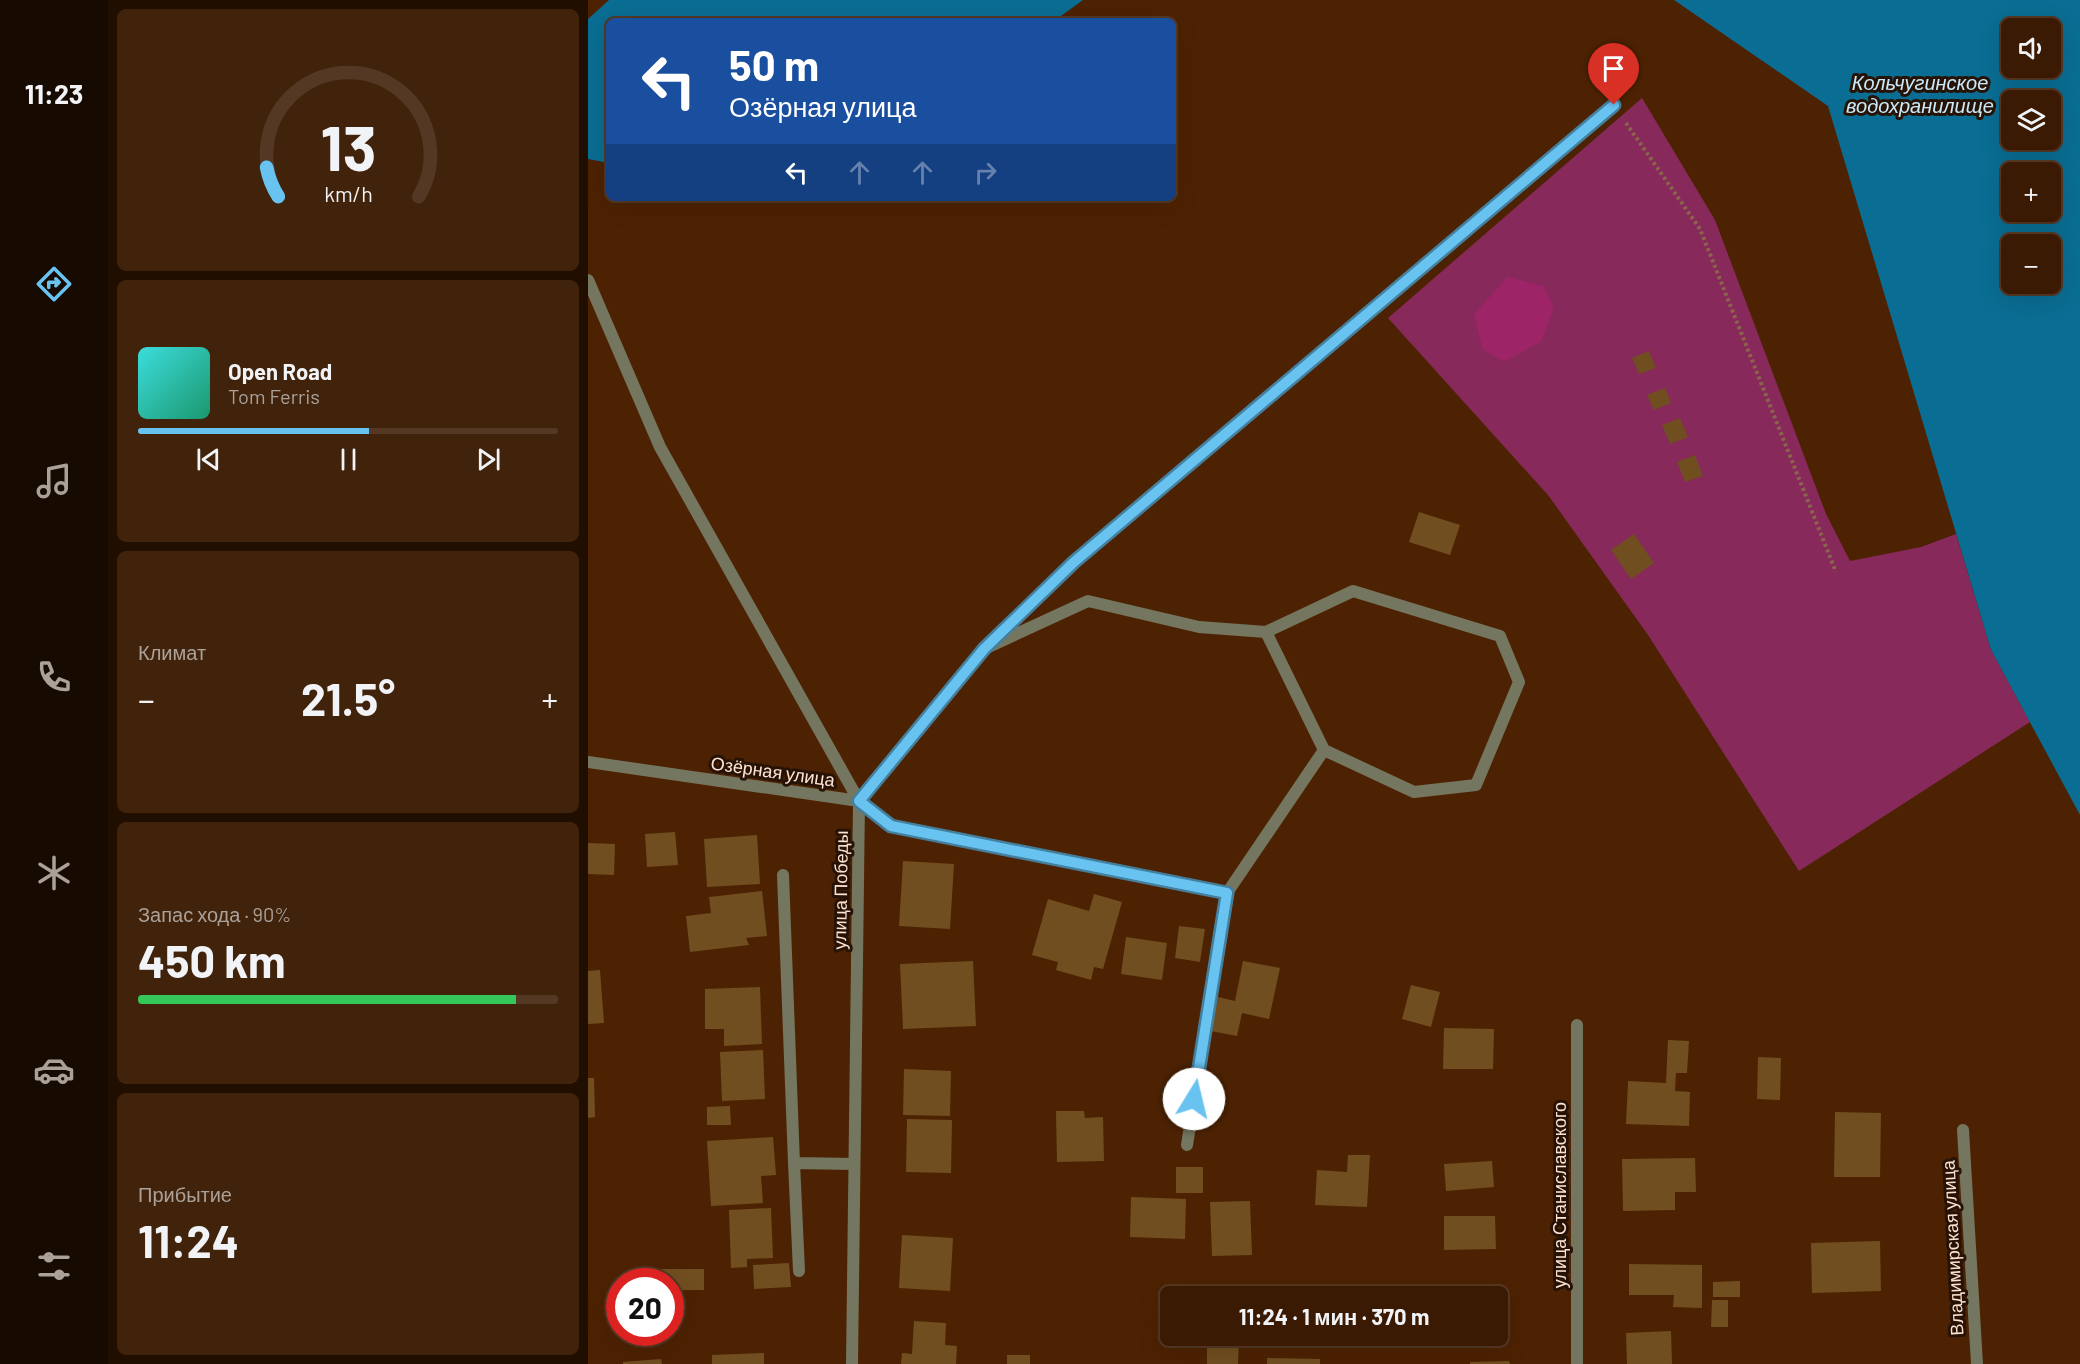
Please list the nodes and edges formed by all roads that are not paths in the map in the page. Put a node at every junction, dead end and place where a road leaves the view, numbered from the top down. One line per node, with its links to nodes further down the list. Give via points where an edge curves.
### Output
1 (1614, 105): 4 (street, via 1074,562)
2 (588, 280): 7 (street, via 660,447)
3 (1266, 633): 4 (street, via 1199,627 1088,601); 5 (street); 5 (street, via 1353,591 1500,636 1519,682 1476,785 1414,792)
4 (984, 649): 7 (street)
5 (1324, 750): 9 (street)
6 (588, 762): 7 (street, Озёрная улица)
7 (859, 801): 9 (street, Озёрная улица, via 891,826); 14 (street, улица Победы)
8 (783, 875): 13 (street)
9 (1227, 893): 12 (street)
10 (1577, 1025): 17 (street, улица Станиславского)
11 (1963, 1130): 18 (street, Владимирская улица)
12 (1187, 1145)
13 (794, 1163): 14 (street); 15 (street)
14 (854, 1164): 16 (street, улица Победы)
15 (799, 1271)
16 (852, 1364)
17 (1577, 1364)
18 (1977, 1364)

